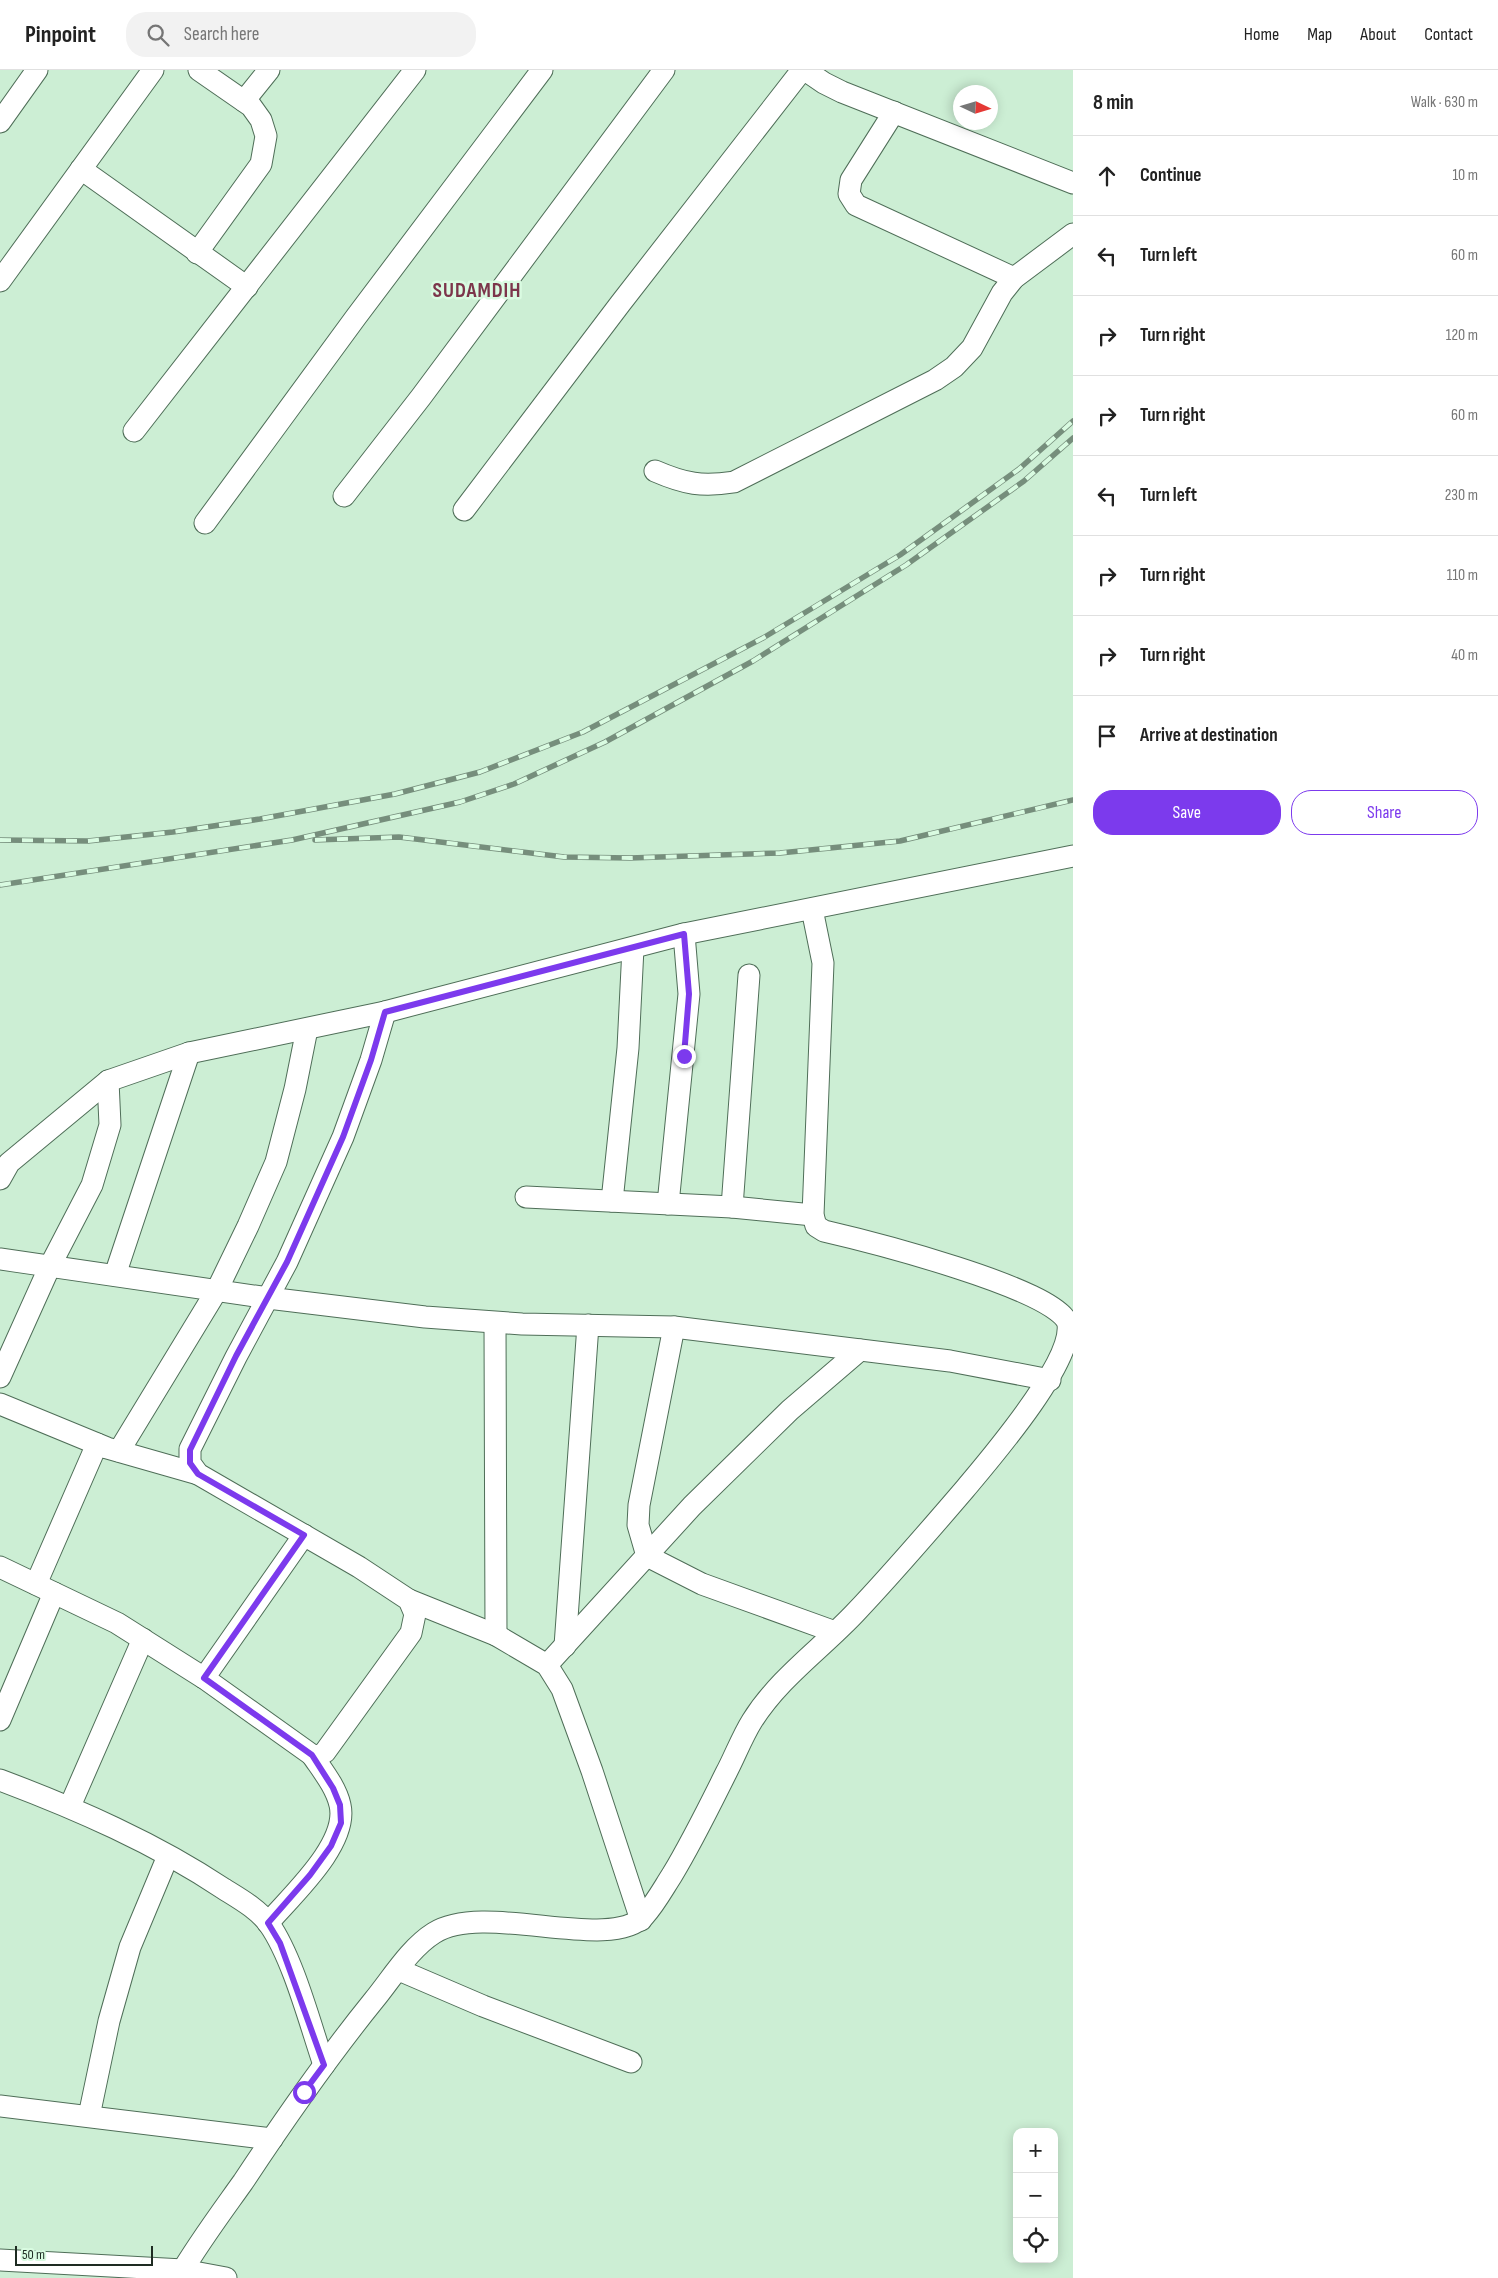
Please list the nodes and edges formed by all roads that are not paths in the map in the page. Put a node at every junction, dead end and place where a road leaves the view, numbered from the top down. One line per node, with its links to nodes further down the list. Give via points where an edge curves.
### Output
1 (37, 70): 11 (street)
2 (153, 70): 12 (street)
3 (199, 70): 9 (street)
4 (268, 70): 9 (street)
5 (415, 70): 18 (street)
6 (542, 70): 23 (street)
7 (664, 70): 21 (street, via 422,397)
8 (804, 70): 10 (street, via 836,89); 22 (street, via 626,296)
9 (244, 101): 15 (street, via 261,120 266,136 261,164)
10 (894, 112): 13 (street); 17 (street, via 851,180 849,194 856,204)
11 (0, 122)
12 (81, 169): 15 (street); 16 (street)
13 (1073, 183)
14 (1073, 234): 17 (street)
15 (198, 253): 18 (street)
16 (2, 274)
17 (1014, 278): 20 (street, via 1002,293 972,348 954,367 935,380 734,482 711,486 683,483)
18 (247, 287): 19 (street)
19 (134, 431)
20 (655, 472)
21 (344, 496)
22 (464, 510)
23 (205, 523)
24 (1073, 856): 25 (street)
25 (812, 909): 26 (street); 38 (street, via 823,964)
26 (684, 934): 27 (street); 36 (street, via 689,994)
27 (633, 948): 29 (street); 35 (street, via 628,1048)
28 (749, 975): 37 (street)
29 (385, 1012): 30 (street); 43 (street, via 343,1137)
30 (307, 1029): 31 (street); 42 (street, via 276,1162)
31 (189, 1054): 32 (street); 41 (street)
32 (108, 1081): 33 (street); 40 (street, via 110,1125 103,1154 92,1185)
33 (3, 1167)
34 (526, 1197): 35 (street)
35 (612, 1201): 36 (street)
36 (668, 1204): 37 (street)
37 (732, 1207): 38 (street)
38 (813, 1216): 49 (street, via 816,1226 824,1231 902,1251 995,1281 1056,1308 1067,1319 1069,1330 1066,1348)
39 (0, 1259): 40 (street)
40 (50, 1266): 41 (street); 48 (street)
41 (115, 1276): 42 (street)
42 (218, 1290): 43 (street); 52 (street)
43 (268, 1298): 44 (street); 53 (street, via 190,1450 190,1463)
44 (495, 1323): 45 (street); 60 (street)
45 (588, 1325): 46 (street); 62 (street)
46 (674, 1327): 47 (street); 55 (street, via 639,1505 638,1525)
47 (860, 1350): 49 (street, via 950,1361); 55 (street, via 790,1410 692,1506)
48 (0, 1377)
49 (1050, 1380): 59 (street, via 1020,1424 940,1518)
50 (0, 1404): 51 (street)
51 (97, 1444): 52 (street); 57 (street)
52 (119, 1451): 53 (street)
53 (198, 1474): 54 (street)
54 (304, 1535): 58 (street); 64 (street)
55 (647, 1556): 59 (street, via 702,1584); 62 (street)
56 (0, 1568): 57 (street)
57 (45, 1589): 61 (street); 65 (street)
58 (409, 1600): 60 (street); 66 (street, via 415,1614 411,1633 325,1752 319,1756)
59 (835, 1632): 70 (street, via 787,1676 753,1720 683,1856)
60 (496, 1635): 63 (street)
61 (143, 1639): 64 (street); 68 (street)
62 (565, 1646): 63 (street)
63 (547, 1665): 70 (street, via 562,1689)
64 (204, 1678): 66 (street)
65 (0, 1720)
66 (312, 1755): 71 (street, via 333,1788 340,1805 341,1823 331,1846 310,1875)
67 (0, 1780): 68 (street)
68 (70, 1806): 69 (street)
69 (168, 1856): 71 (street, via 249,1905); 76 (street, via 130,1947 109,2021)
70 (641, 1920): 72 (street, via 627,1927 596,1929 462,1923 435,1932)
71 (268, 1923): 74 (street, via 280,1943)
72 (398, 1970): 73 (street); 74 (street)
73 (631, 2062)
74 (324, 2065): 77 (street)
75 (0, 2106): 76 (street)
76 (89, 2116): 77 (street)
77 (272, 2139): 79 (street)
78 (0, 2260): 79 (street)
79 (180, 2274): 80 (street)
80 (226, 2278)

